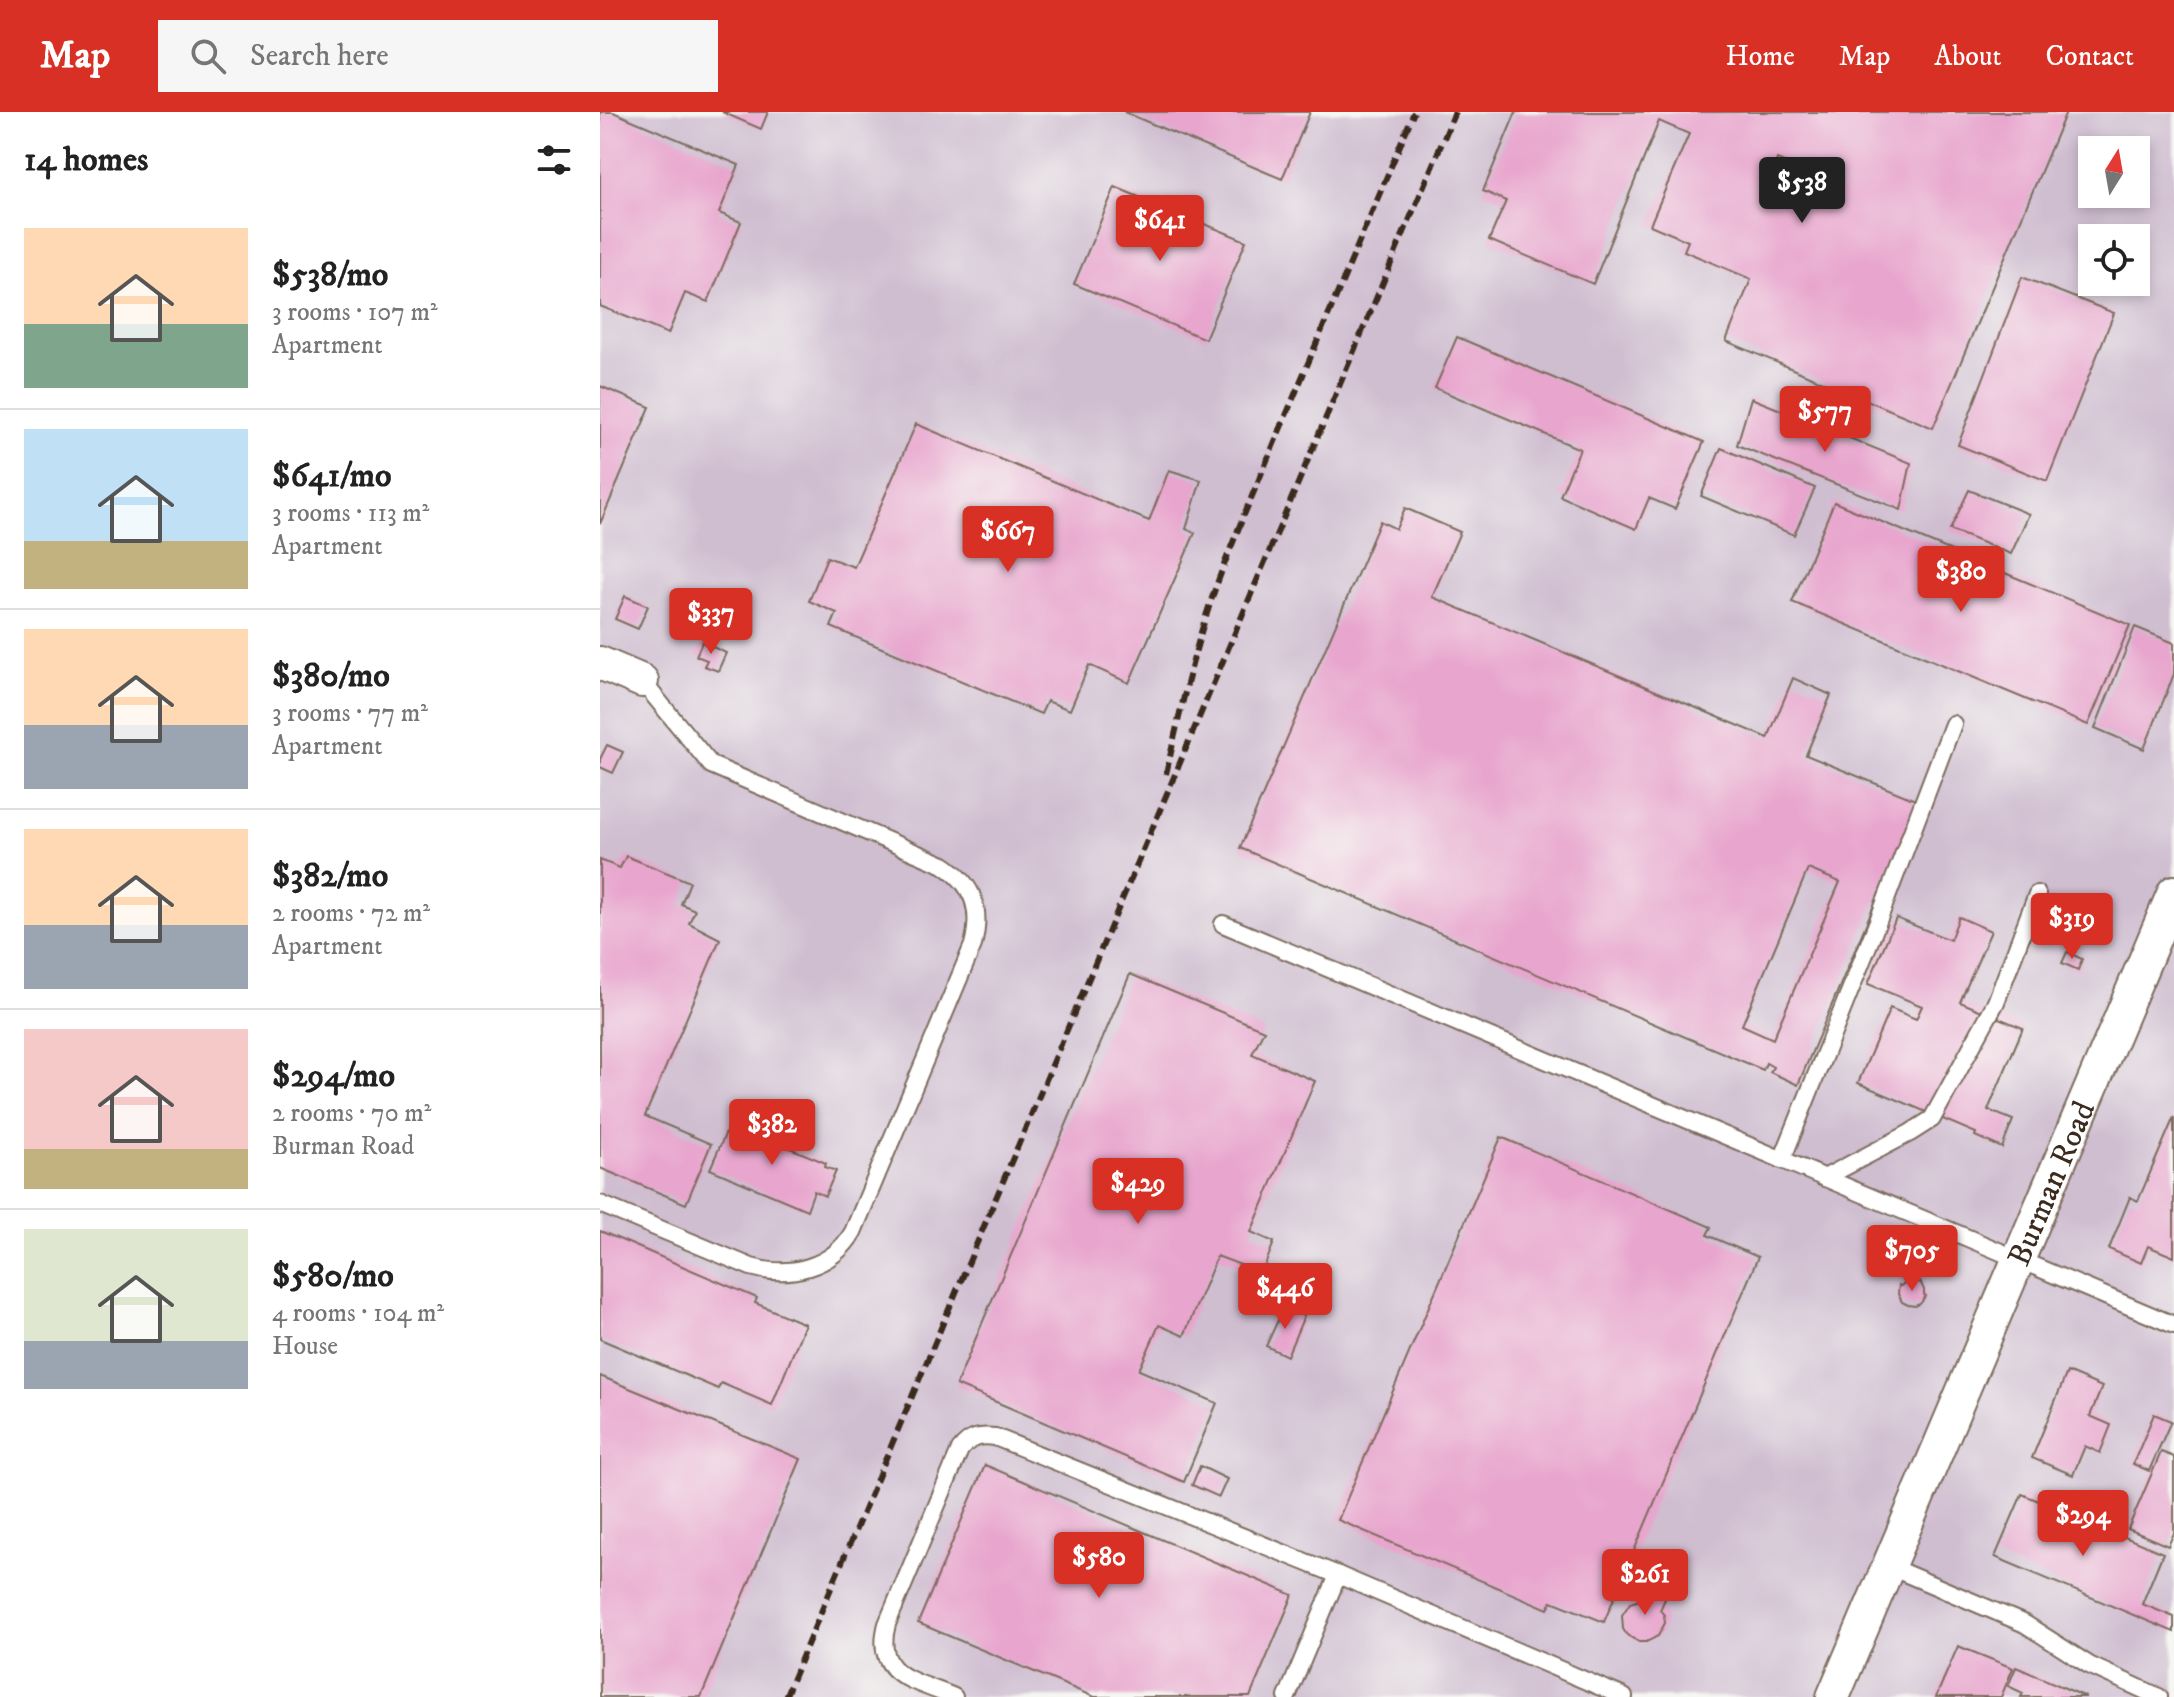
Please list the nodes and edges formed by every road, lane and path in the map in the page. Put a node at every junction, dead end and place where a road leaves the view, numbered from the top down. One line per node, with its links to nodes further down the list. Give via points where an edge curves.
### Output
1 (600, 663): 2 (street)
2 (642, 681): 9 (lane, via 711,765 958,875 970,890 977,928 853,1232 834,1256 798,1270 766,1271)
3 (1953, 724): 7 (lane)
4 (2174, 892): 10 (street, Burman Road)
5 (2037, 894): 8 (lane, via 1996,1002 1932,1119)
6 (1223, 924): 7 (lane)
7 (1782, 1160): 8 (lane)
8 (1824, 1178): 10 (lane)
9 (600, 1204)
10 (2018, 1260): 11 (lane); 12 (street, Burman Road)
11 (2174, 1325)
12 (1888, 1566): 17 (street, Burman Road); 18 (lane, via 2025,1624 2089,1665)
13 (1338, 1575): 14 (lane, via 995,1437 974,1438 960,1450 883,1638 888,1663 898,1673); 15 (lane); 16 (lane)
14 (954, 1697)
15 (1287, 1697)
16 (1624, 1697)
17 (1833, 1697)
18 (2159, 1697)

